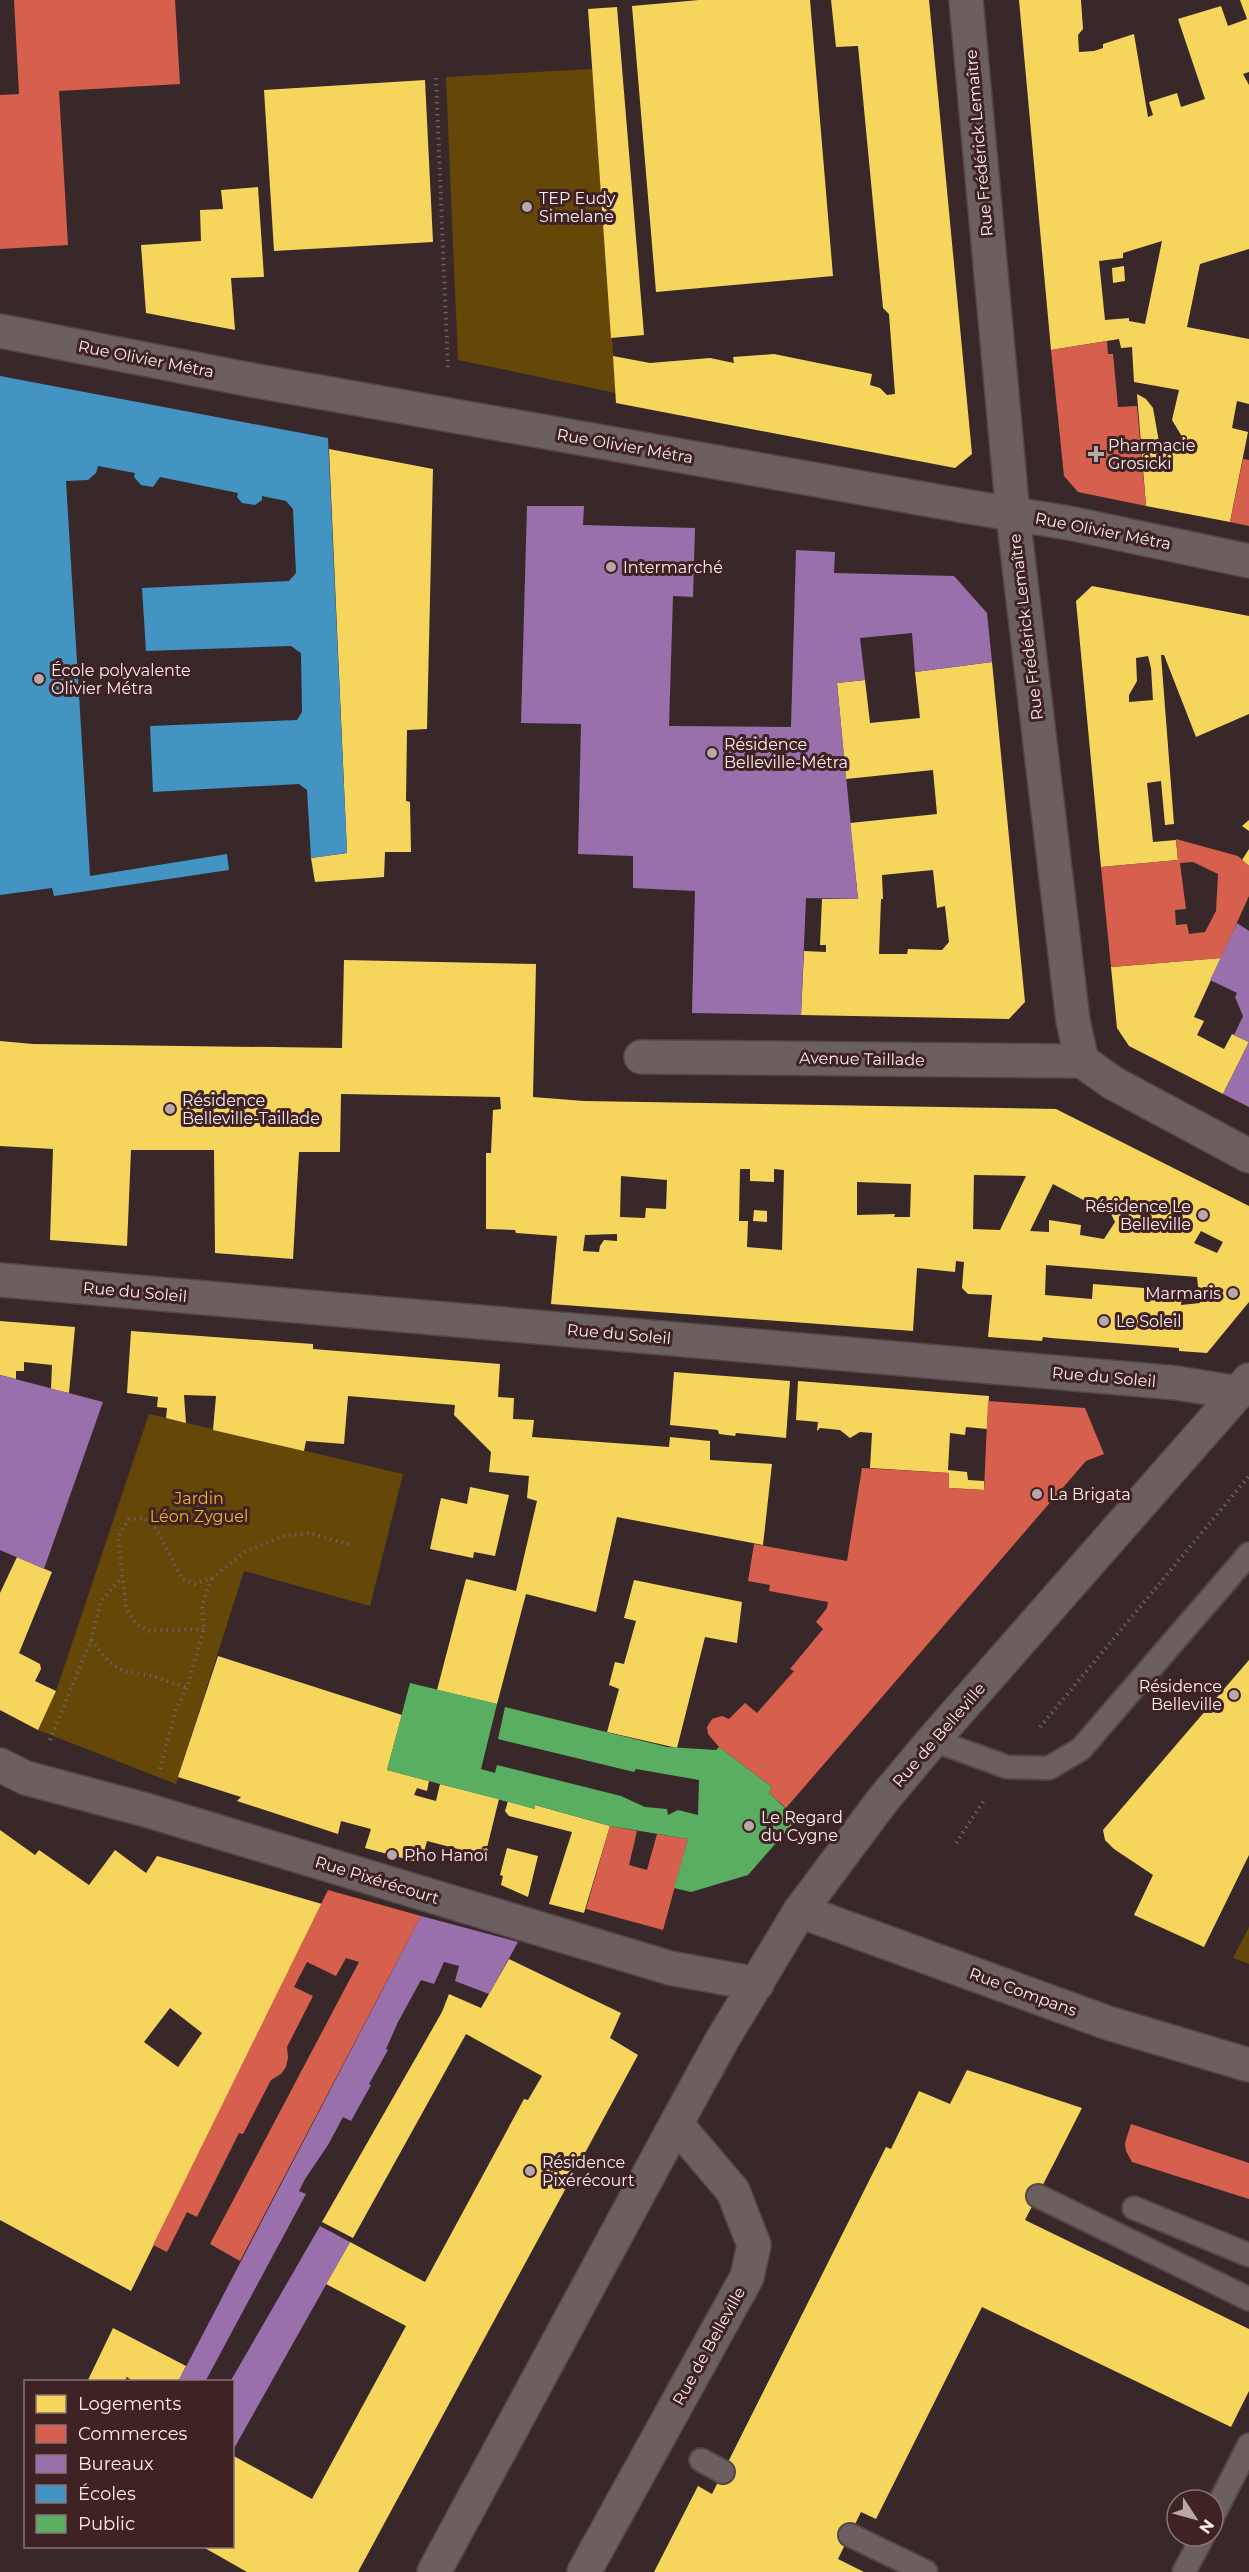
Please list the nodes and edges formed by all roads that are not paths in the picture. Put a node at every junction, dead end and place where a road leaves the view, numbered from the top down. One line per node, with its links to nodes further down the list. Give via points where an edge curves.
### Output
1 (966, 0): 3 (street, Rue Frédérick Lemaître)
2 (0, 331): 3 (street, Rue Olivier Métra, via 268,383)
3 (1013, 514): 4 (street, Rue Olivier Métra); 6 (street, Rue Frédérick Lemaître, via 1071,1009)
4 (1249, 561)
5 (642, 1057): 6 (street, Avenue Taillade)
6 (1082, 1061): 7 (street, via 1113,1083)
7 (1249, 1156)
8 (0, 1280): 9 (street, Rue du Soleil)
9 (1244, 1387): 11 (street, Rue de Belleville)
10 (1249, 1554): 11 (lane, via 1081,1749 1049,1768 1007,1767)
11 (933, 1740): 13 (street, Rue de Belleville)
12 (0, 1765): 14 (street, Rue Pixérécourt, via 26,1778 146,1810 670,1968)
13 (800, 1911): 14 (street, Rue de Belleville); 15 (street, Rue Compans, via 1108,2023)
14 (757, 1984): 16 (street, Rue de Belleville)
15 (1249, 2065)
16 (676, 2124): 27 (street, Rue de Belleville); 28 (street, Rue de Belleville, via 733,2191 754,2245 747,2277)
17 (1038, 2196): 20 (lane)
18 (1134, 2208): 19 (lane)
19 (1249, 2255)
20 (1249, 2299)
21 (1249, 2445): 24 (lane)
22 (701, 2460): 23 (lane)
23 (723, 2472)
24 (1225, 2492)
25 (850, 2535): 29 (lane)
26 (1197, 2548): 30 (lane)
27 (434, 2572)
28 (584, 2572)
29 (926, 2572)
30 (1184, 2572)

